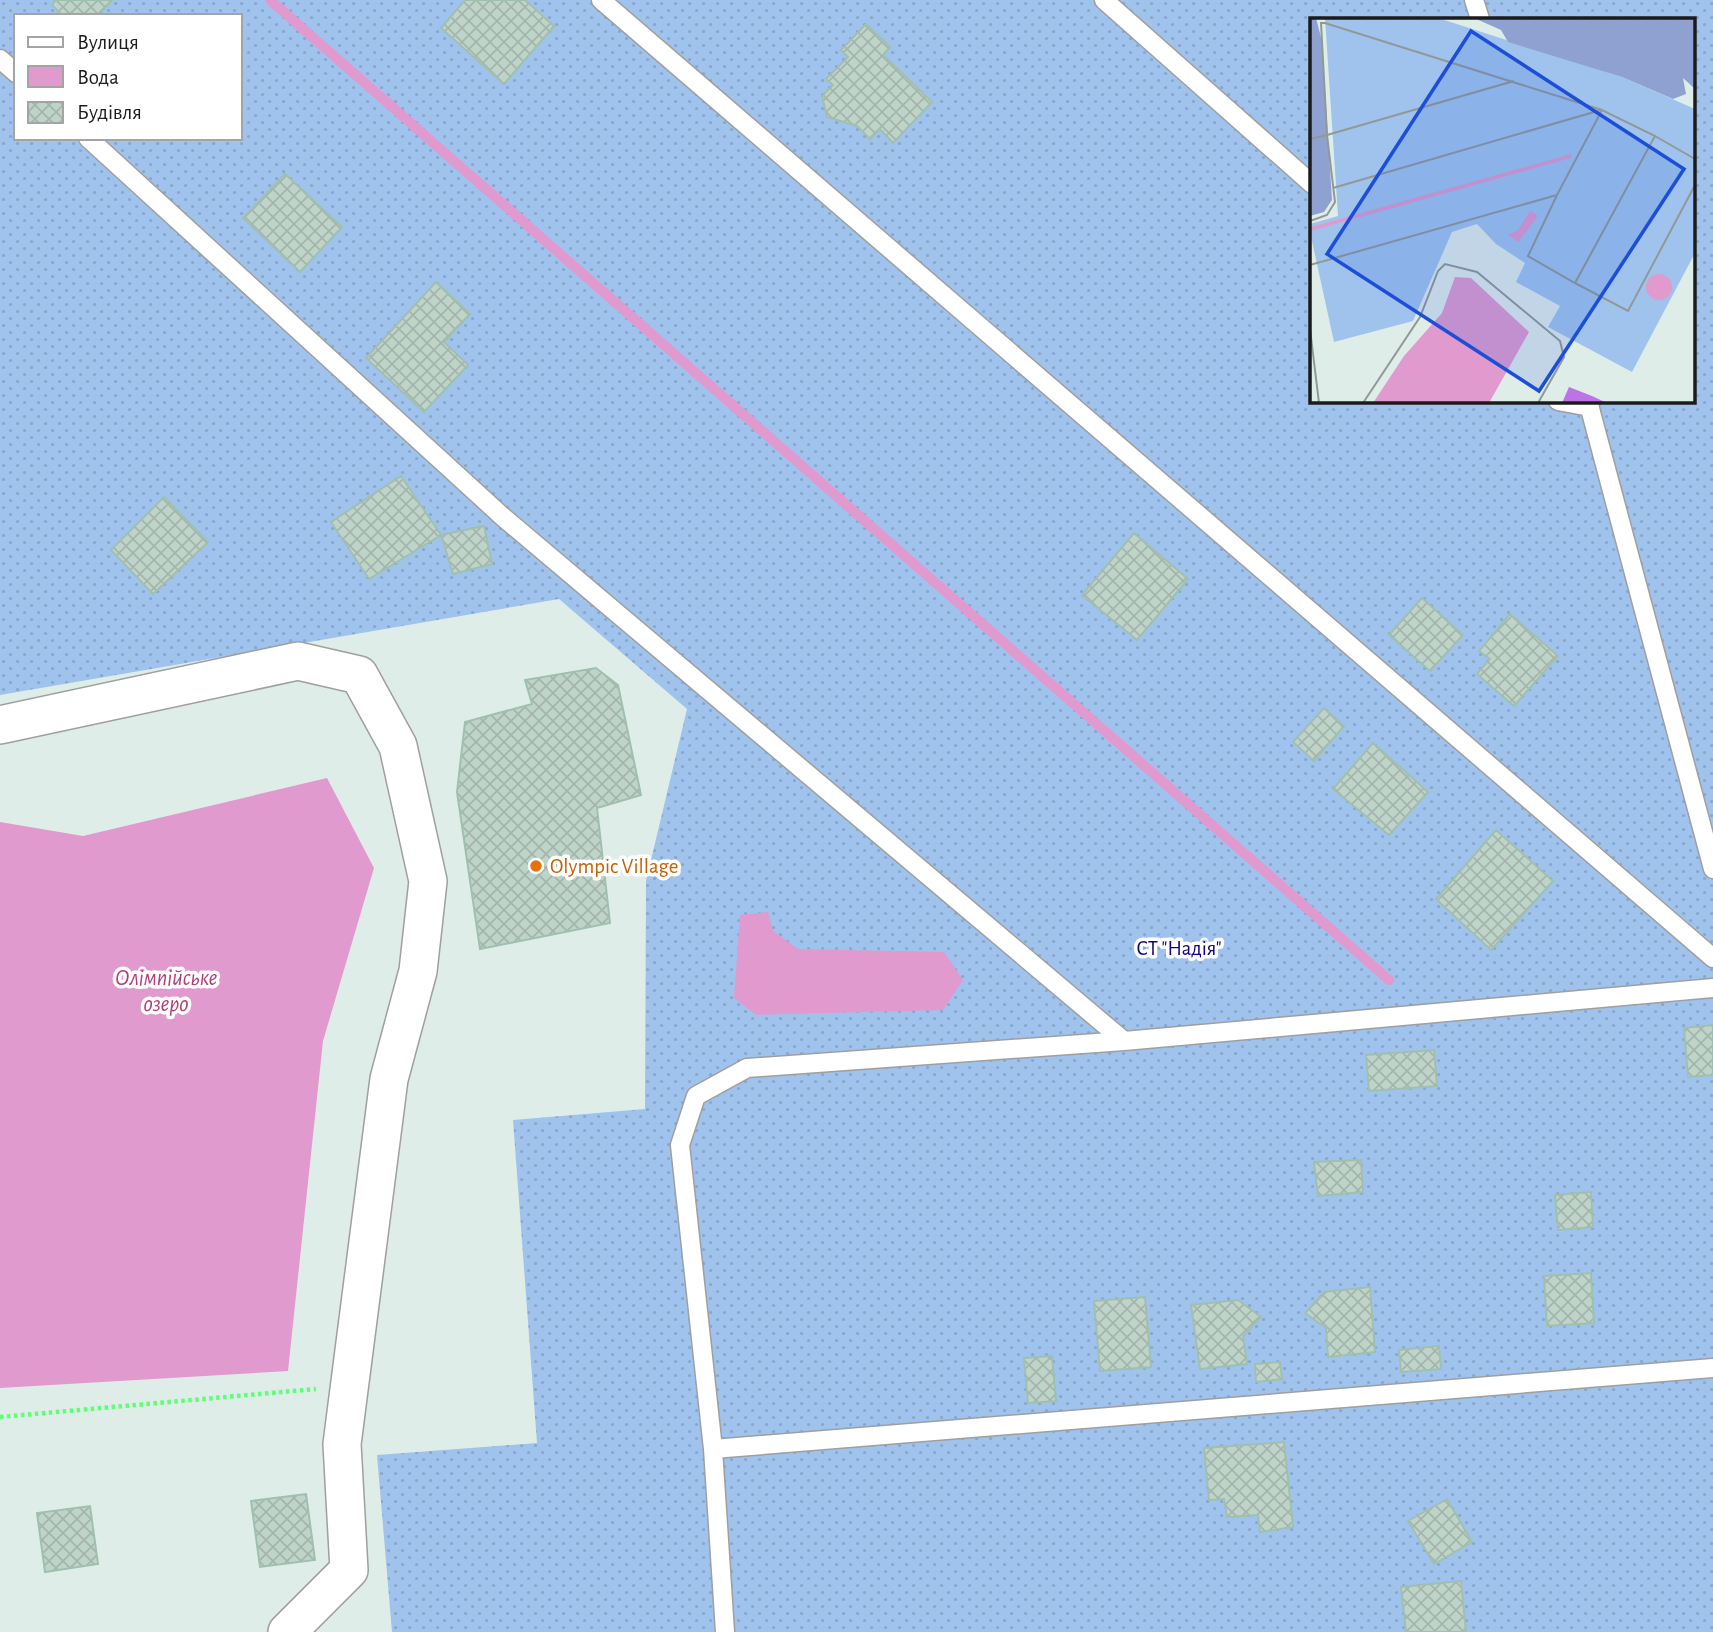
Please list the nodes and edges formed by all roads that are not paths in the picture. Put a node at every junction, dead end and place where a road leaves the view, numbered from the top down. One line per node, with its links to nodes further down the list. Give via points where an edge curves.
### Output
1 (601, 0): 13 (lane)
2 (1104, 0): 8 (lane)
3 (1475, 0): 4 (lane)
4 (1480, 18)
5 (0, 59): 6 (lane)
6 (14, 71)
7 (90, 140): 15 (lane, via 503,517)
8 (1310, 182)
9 (1568, 402): 10 (lane)
10 (1589, 404): 12 (lane)
11 (0, 725): 18 (street, via 298,661 359,676 398,746 428,881 418,971 389,1079 342,1444 349,1570)
12 (1713, 869)
13 (1713, 958)
14 (1713, 988): 15 (lane)
15 (1124, 1041): 17 (lane, via 747,1068 696,1096 680,1145)
16 (1713, 1368): 17 (lane)
17 (713, 1449): 19 (lane)
18 (287, 1632)
19 (725, 1632)

